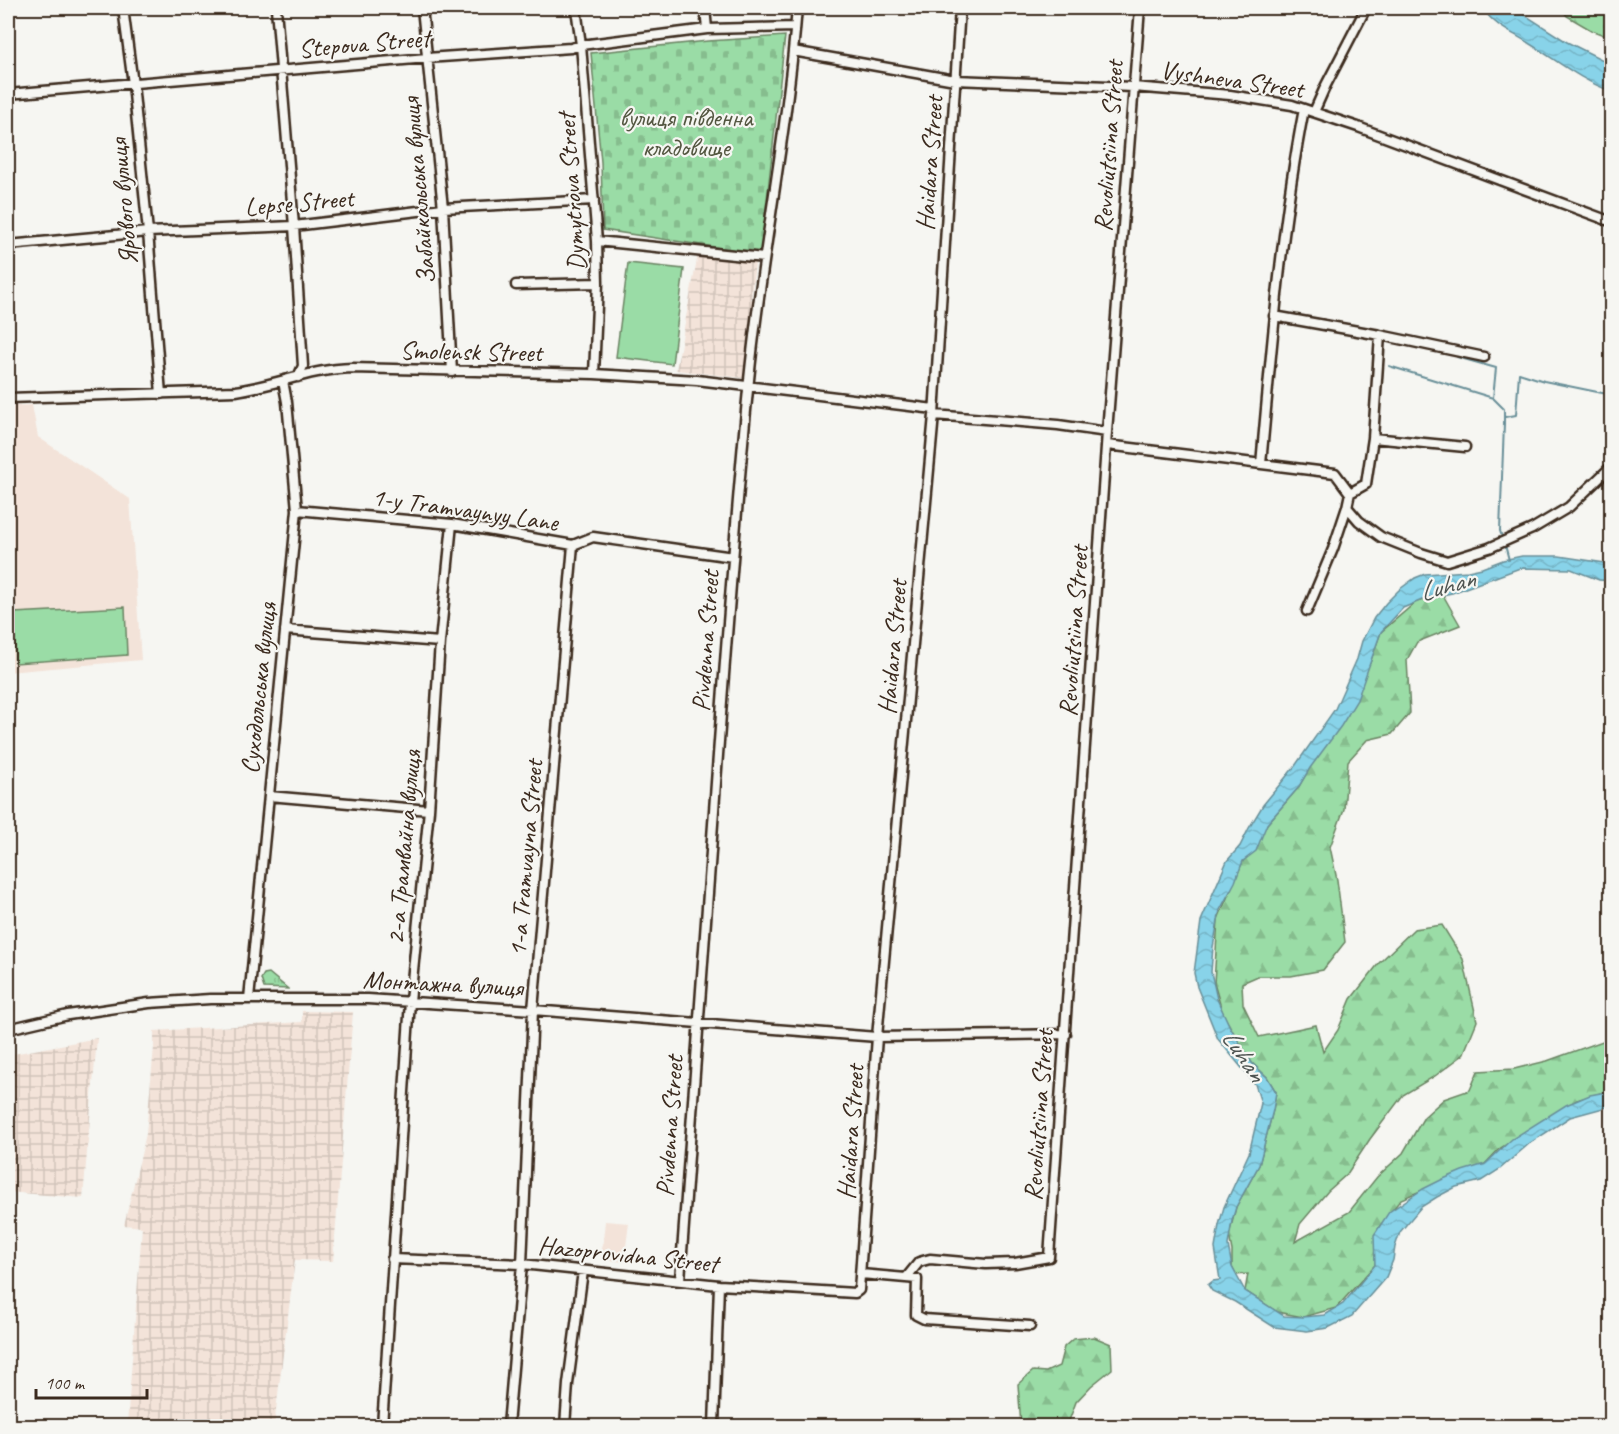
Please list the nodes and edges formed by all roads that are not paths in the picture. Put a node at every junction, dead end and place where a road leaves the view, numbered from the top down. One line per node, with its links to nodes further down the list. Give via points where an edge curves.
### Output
1 (123, 8): 17 (street, Ярового вулиця)
2 (276, 8): 15 (street)
3 (422, 8): 14 (street, Забайкальська вулиця)
4 (576, 8): 12 (street, Dymytrova Street)
5 (705, 8): 11 (street)
6 (796, 8): 10 (street, Pivdenna Street)
7 (960, 8): 16 (street, Haidara Street)
8 (1140, 8): 18 (street, Revoliutsiina Street)
9 (1366, 8): 21 (street)
10 (795, 27): 11 (street, Stepova Street); 13 (street, Pivdenna Street)
11 (707, 29): 12 (street, Stepova Street)
12 (581, 45): 14 (street, Stepova Street); 22 (street, Dymytrova Street)
13 (793, 51): 16 (street, Vyshneva Street); 29 (street, Pivdenna Street)
14 (427, 58): 15 (street, Stepova Street); 23 (street, Забайкальська вулиця)
15 (282, 71): 17 (street, Stepova Street); 25 (street)
16 (955, 80): 18 (street, Vyshneva Street); 42 (street, Haidara Street)
17 (133, 84): 19 (street, Stepova Street); 26 (street, Ярового вулиця)
18 (1133, 87): 20 (street, Vyshneva Street, via 1230,95); 43 (street, Revoliutsiina Street)
19 (8, 94)
20 (1304, 109): 21 (street, Vyshneva Street); 32 (street, via 1288,194)
21 (1314, 112): 24 (street, Vyshneva Street)
22 (594, 200): 23 (street, Lepse Street); 27 (street, Dymytrova Street)
23 (443, 208): 25 (street, Lepse Street); 35 (street, Забайкальська вулиця)
24 (1611, 222)
25 (294, 226): 26 (street, Lepse Street); 37 (street, via 303,366)
26 (148, 232): 28 (street, Lepse Street); 40 (street, Ярового вулиця)
27 (597, 241): 29 (street); 30 (street, Dymytrova Street)
28 (8, 245)
29 (764, 258): 39 (street, Pivdenna Street)
30 (598, 283): 31 (street); 36 (street, Dymytrova Street)
31 (516, 285)
32 (1274, 316): 33 (street); 47 (street)
33 (1380, 335): 34 (street); 44 (street)
34 (1485, 357)
35 (452, 372): 36 (street, Smolensk Street); 37 (street, Smolensk Street, via 336,369)
36 (594, 374): 39 (street, Smolensk Street)
37 (298, 377): 38 (street, Smolensk Street)
38 (283, 381): 40 (street, Smolensk Street, via 236,391); 51 (street, Суходольська вулиця)
39 (748, 387): 42 (street, Smolensk Street); 54 (street, Pivdenna Street)
40 (161, 394): 41 (street, Smolensk Street)
41 (8, 398)
42 (934, 412): 43 (street, Smolensk Street); 66 (street, Haidara Street)
43 (1107, 432): 45 (street, Revoliutsiina Street)
44 (1373, 438): 46 (street); 49 (street, via 1366,484)
45 (1107, 445): 47 (street); 65 (street, Revoliutsiina Street)
46 (1465, 447)
47 (1261, 464): 49 (street, via 1335,474)
48 (1611, 466): 50 (street, via 1569,507 1532,529 1446,561 1381,537)
49 (1350, 493): 50 (street)
50 (1347, 507): 55 (street)
51 (297, 510): 52 (street, 1-y Tramvaynyy Lane); 56 (street, Суходольська вулиця)
52 (452, 524): 53 (street, 1-y Tramvaynyy Lane); 57 (street, 2-а Трамвайна вулиця)
53 (573, 545): 54 (street, 1-y Tramvaynyy Lane, via 593,537); 62 (street, 1-a Tramvayna Street)
54 (733, 557): 63 (street, Pivdenna Street)
55 (1307, 611)
56 (285, 630): 57 (street); 58 (street, Суходольська вулиця)
57 (440, 642): 59 (street, 2-а Трамвайна вулиця)
58 (269, 796): 59 (street); 60 (street, Суходольська вулиця)
59 (429, 810): 61 (street, 2-а Трамвайна вулиця)
60 (249, 999): 61 (street, Монтажна вулиця); 64 (street, Монтажна вулиця, via 149,1003)
61 (410, 1001): 62 (street, Монтажна вулиця); 67 (street, 2-а Трамвайна вулиця)
62 (533, 1010): 63 (street, Монтажна вулиця); 68 (street, 1-a Tramvayna Street)
63 (697, 1022): 66 (street, Монтажна вулиця); 72 (street, Pivdenna Street)
64 (8, 1029)
65 (1066, 1034): 66 (street, Монтажна вулиця); 71 (street, Revoliutsiina Street, via 1048,1257 986,1264 930,1259 919,1262)
66 (877, 1036): 70 (street, Haidara Street)
67 (392, 1259): 68 (street, Hazoprovidna Street); 76 (street, 2-а Трамвайна вулиця)
68 (522, 1264): 69 (street, Hazoprovidna Street); 77 (street, 1-a Tramvayna Street)
69 (583, 1271): 72 (street, Hazoprovidna Street); 78 (street)
70 (861, 1274): 71 (street); 74 (street, Haidara Street)
71 (906, 1278): 75 (street, via 917,1279 916,1315 924,1319)
72 (680, 1280): 73 (street, Hazoprovidna Street)
73 (719, 1285): 74 (street, Hazoprovidna Street, via 855,1293); 79 (street)
74 (859, 1290)
75 (1030, 1326)
76 (382, 1426)
77 (508, 1426)
78 (565, 1426)
79 (714, 1426)

